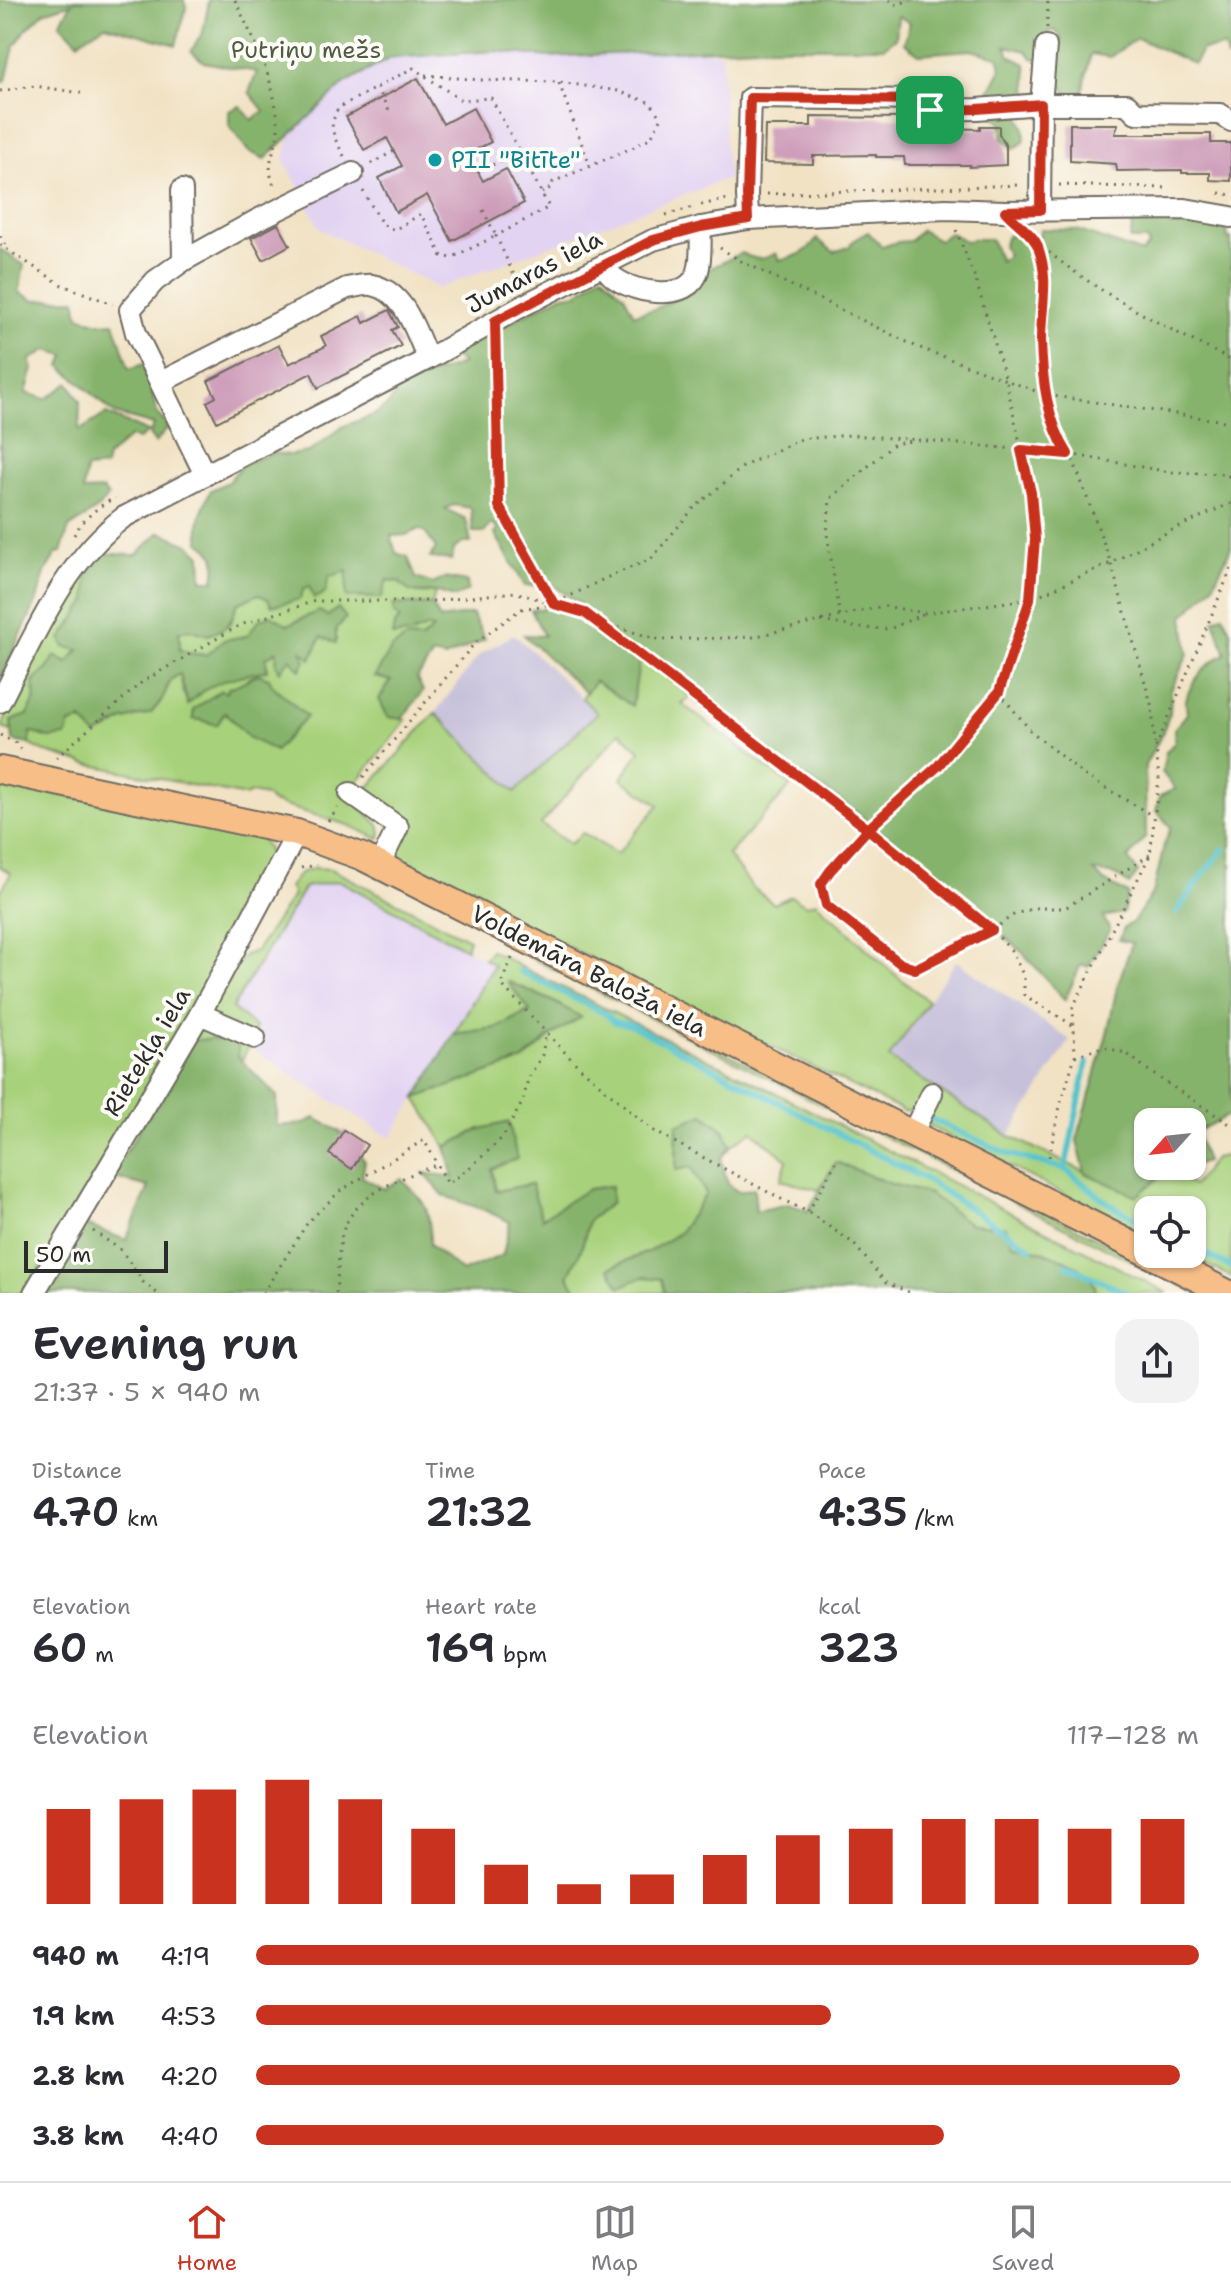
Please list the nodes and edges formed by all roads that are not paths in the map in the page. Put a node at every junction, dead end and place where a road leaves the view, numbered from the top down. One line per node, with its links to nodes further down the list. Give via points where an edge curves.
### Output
1 (1046, 46): 2 (street)
2 (1041, 104): 3 (street, via 1127,104 1136,113 1220,114); 6 (street); 8 (street, via 930,110 924,100 750,98)
3 (1231, 121)
4 (353, 173): 10 (street)
5 (182, 190): 10 (street)
6 (1040, 210): 7 (street, Jumaras iela, via 1185,209); 8 (street, Jumaras iela)
7 (1231, 217)
8 (748, 219): 9 (street, Jumaras iela)
9 (701, 236): 11 (street, Jumaras iela, via 653,240); 11 (street, via 698,273 677,291 639,289 615,279)
10 (183, 261): 13 (street, via 155,281 130,310)
11 (603, 266): 12 (street, Jumaras iela)
12 (428, 359): 13 (street, via 395,296 369,285 347,288); 14 (street, Jumaras iela)
13 (161, 382): 14 (street)
14 (205, 475): 15 (street, Jumaras iela, via 103,533 69,576)
15 (0, 702)
16 (0, 770): 18 (main road, Voldemāra Baloža iela)
17 (350, 793): 19 (street, via 398,827)
18 (297, 833): 19 (main road, Voldemāra Baloža iela); 20 (street, Rietekļa iela)
19 (379, 866): 23 (main road, Voldemāra Baloža iela)
20 (200, 1014): 21 (street); 26 (street, Rietekļa iela)
21 (255, 1038)
22 (932, 1093): 23 (street)
23 (912, 1134): 24 (main road, Voldemāra Baloža iela)
24 (1134, 1246)
25 (1177, 1268): 27 (main road, Voldemāra Baloža iela)
26 (34, 1293)
27 (1227, 1293)

